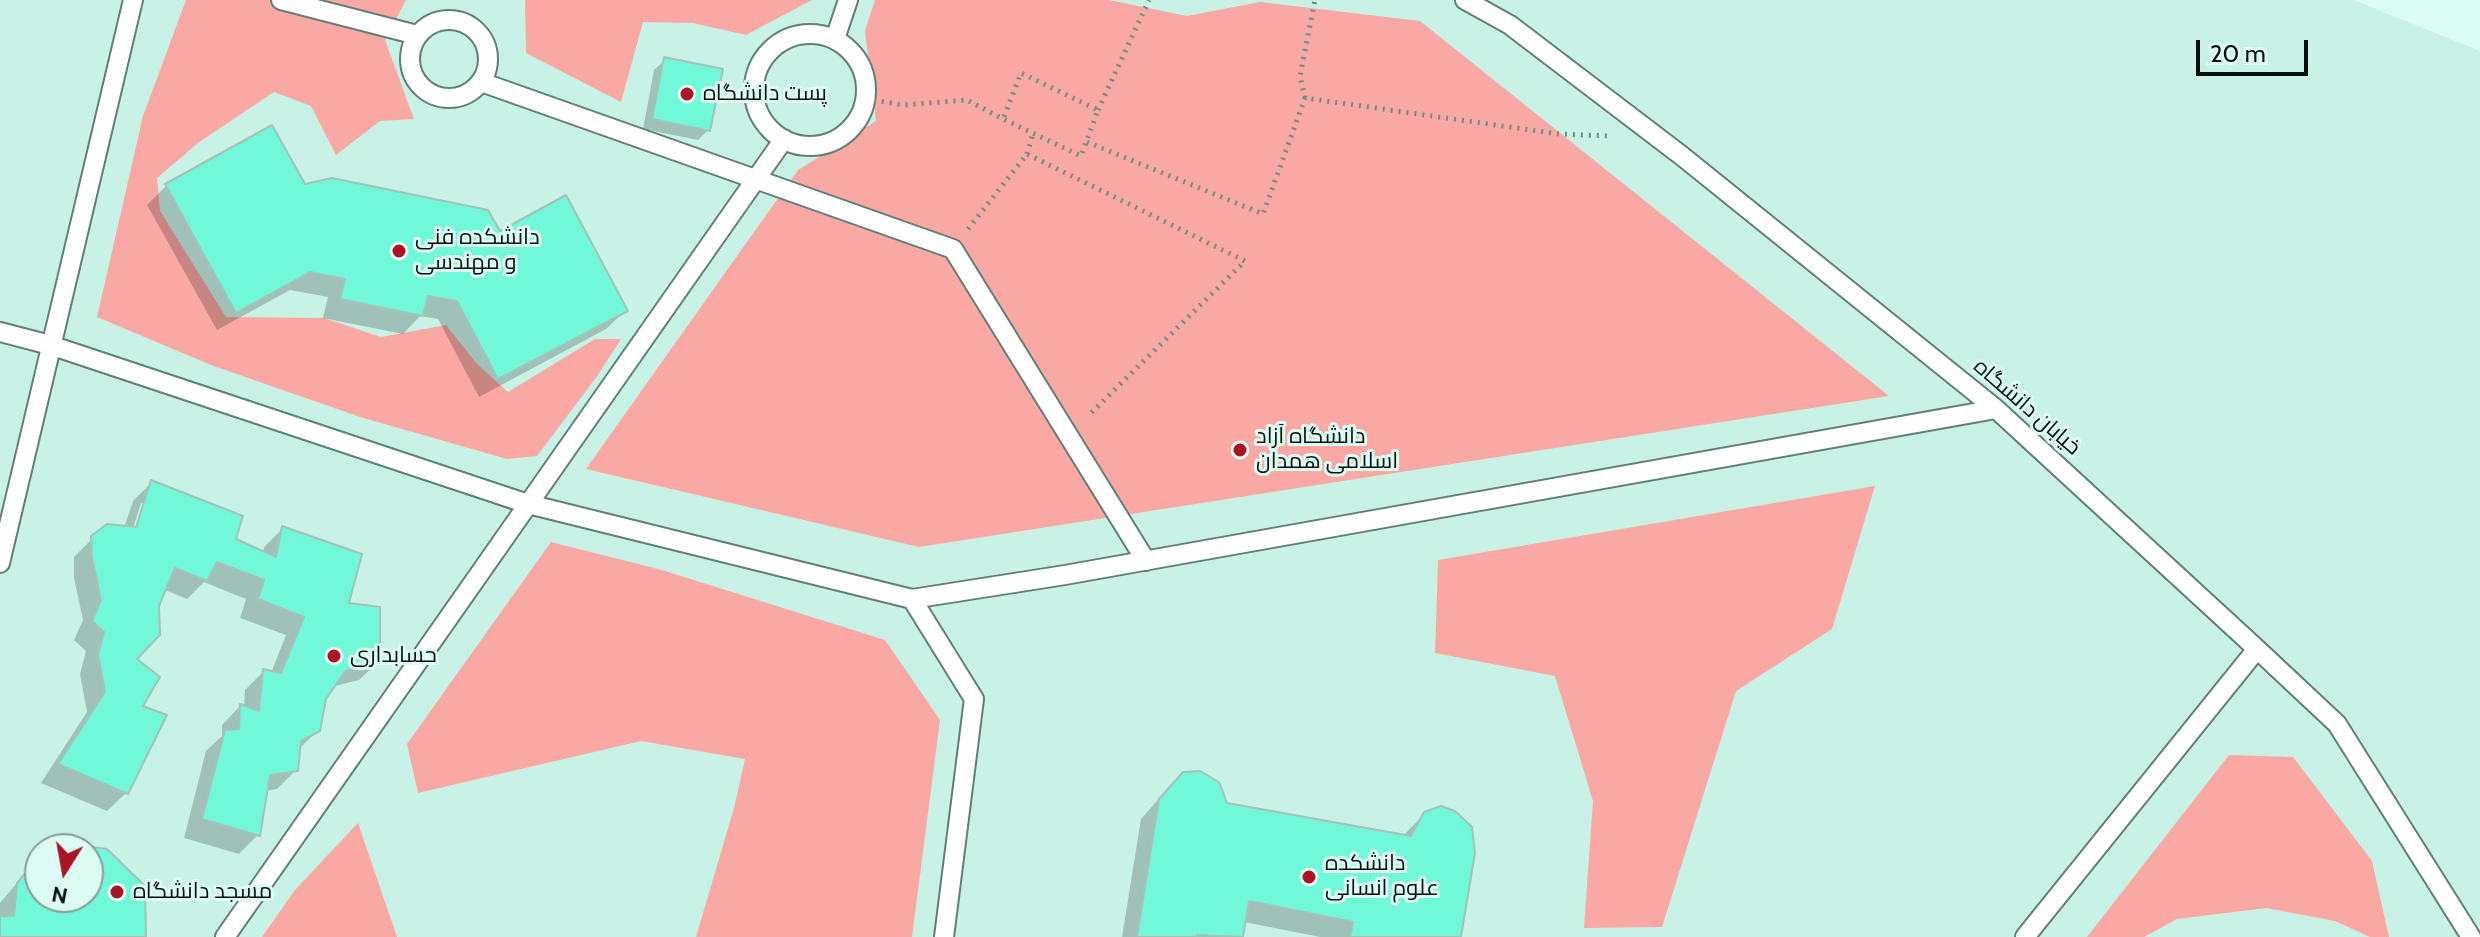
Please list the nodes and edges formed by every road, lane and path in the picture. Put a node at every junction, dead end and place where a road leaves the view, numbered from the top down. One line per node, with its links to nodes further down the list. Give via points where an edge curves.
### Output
1 (133, 0): 22 (lane)
2 (281, 0): 7 (lane)
3 (848, 0): 8 (lane)
4 (1149, 0): 12 (path)
5 (1315, 0): 10 (path, via 1300,76)
6 (1465, 0): 15 (lane, خیابان دانشگاه, via 1510,25)
7 (417, 35): 9 (lane, via 427,25 454,19 477,31 488,56); 9 (lane, via 410,69 424,90 458,97)
8 (835, 39): 11 (lane, via 861,65); 16 (lane, via 797,35 779,43 756,73 758,111 768,128)
9 (481, 82): 19 (lane)
10 (1305, 98): 15 (path, via 1559,134); 17 (path, via 1263,214)
11 (866, 99): 13 (path, via 903,105 967,100); 16 (lane, via 855,123 836,141 818,146)
12 (1098, 110): 13 (path, via 1021,73); 17 (path)
13 (1003, 119): 14 (path)
14 (1033, 133): 17 (path, via 1081,156); 18 (path)
15 (1658, 138): 23 (lane, خیابان دانشگاه)
16 (784, 139): 19 (lane)
17 (1087, 142)
18 (1027, 154): 20 (path); 24 (path, via 1245,261)
19 (756, 179): 20 (lane); 25 (lane)
20 (953, 249): 24 (lane)
21 (0, 332): 22 (lane)
22 (50, 345): 25 (lane); 27 (lane)
23 (1996, 409): 26 (lane); 29 (lane, خیابان دانشگاه)
24 (1069, 436): 26 (lane)
25 (528, 504): 28 (lane); 30 (lane)
26 (1146, 561): 28 (lane)
27 (0, 563)
28 (912, 599): 31 (lane, via 974,699)
29 (2257, 649): 32 (lane); 33 (lane, خیابان دانشگاه, via 2337,724)
30 (225, 937)
31 (944, 937)
32 (2025, 937)
33 (2471, 937)

